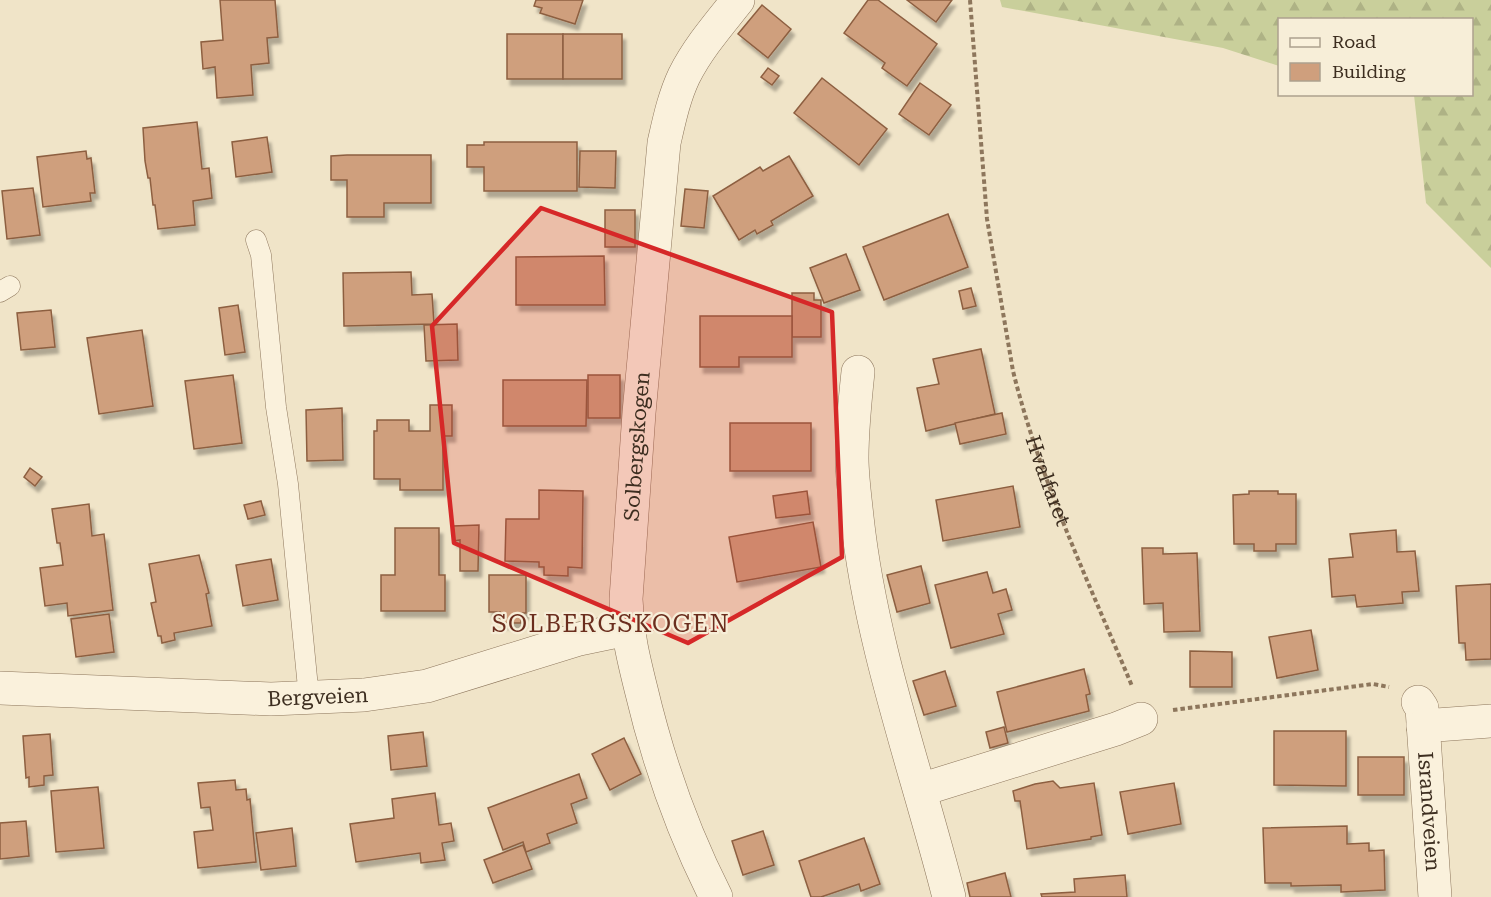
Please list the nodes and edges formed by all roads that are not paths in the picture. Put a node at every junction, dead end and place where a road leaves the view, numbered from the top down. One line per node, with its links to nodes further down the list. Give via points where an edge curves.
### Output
1 (738, 0): 4 (street, Solbergskogen, via 684,77 664,143 628,564)
2 (256, 240): 6 (lane, via 261,255 288,484)
3 (858, 372): 9 (street, via 852,460 861,551 877,635)
4 (627, 629): 6 (street, Bergveien, via 579,639 427,686); 10 (street, Solbergskogen, via 648,720 672,795)
5 (0, 688): 6 (street, Bergveien)
6 (309, 698)
7 (1141, 719): 9 (street)
8 (1491, 722): 12 (street, Israndveien, via 1420,714)
9 (920, 790): 11 (street)
10 (716, 897)
11 (949, 897)
12 (1436, 897)

